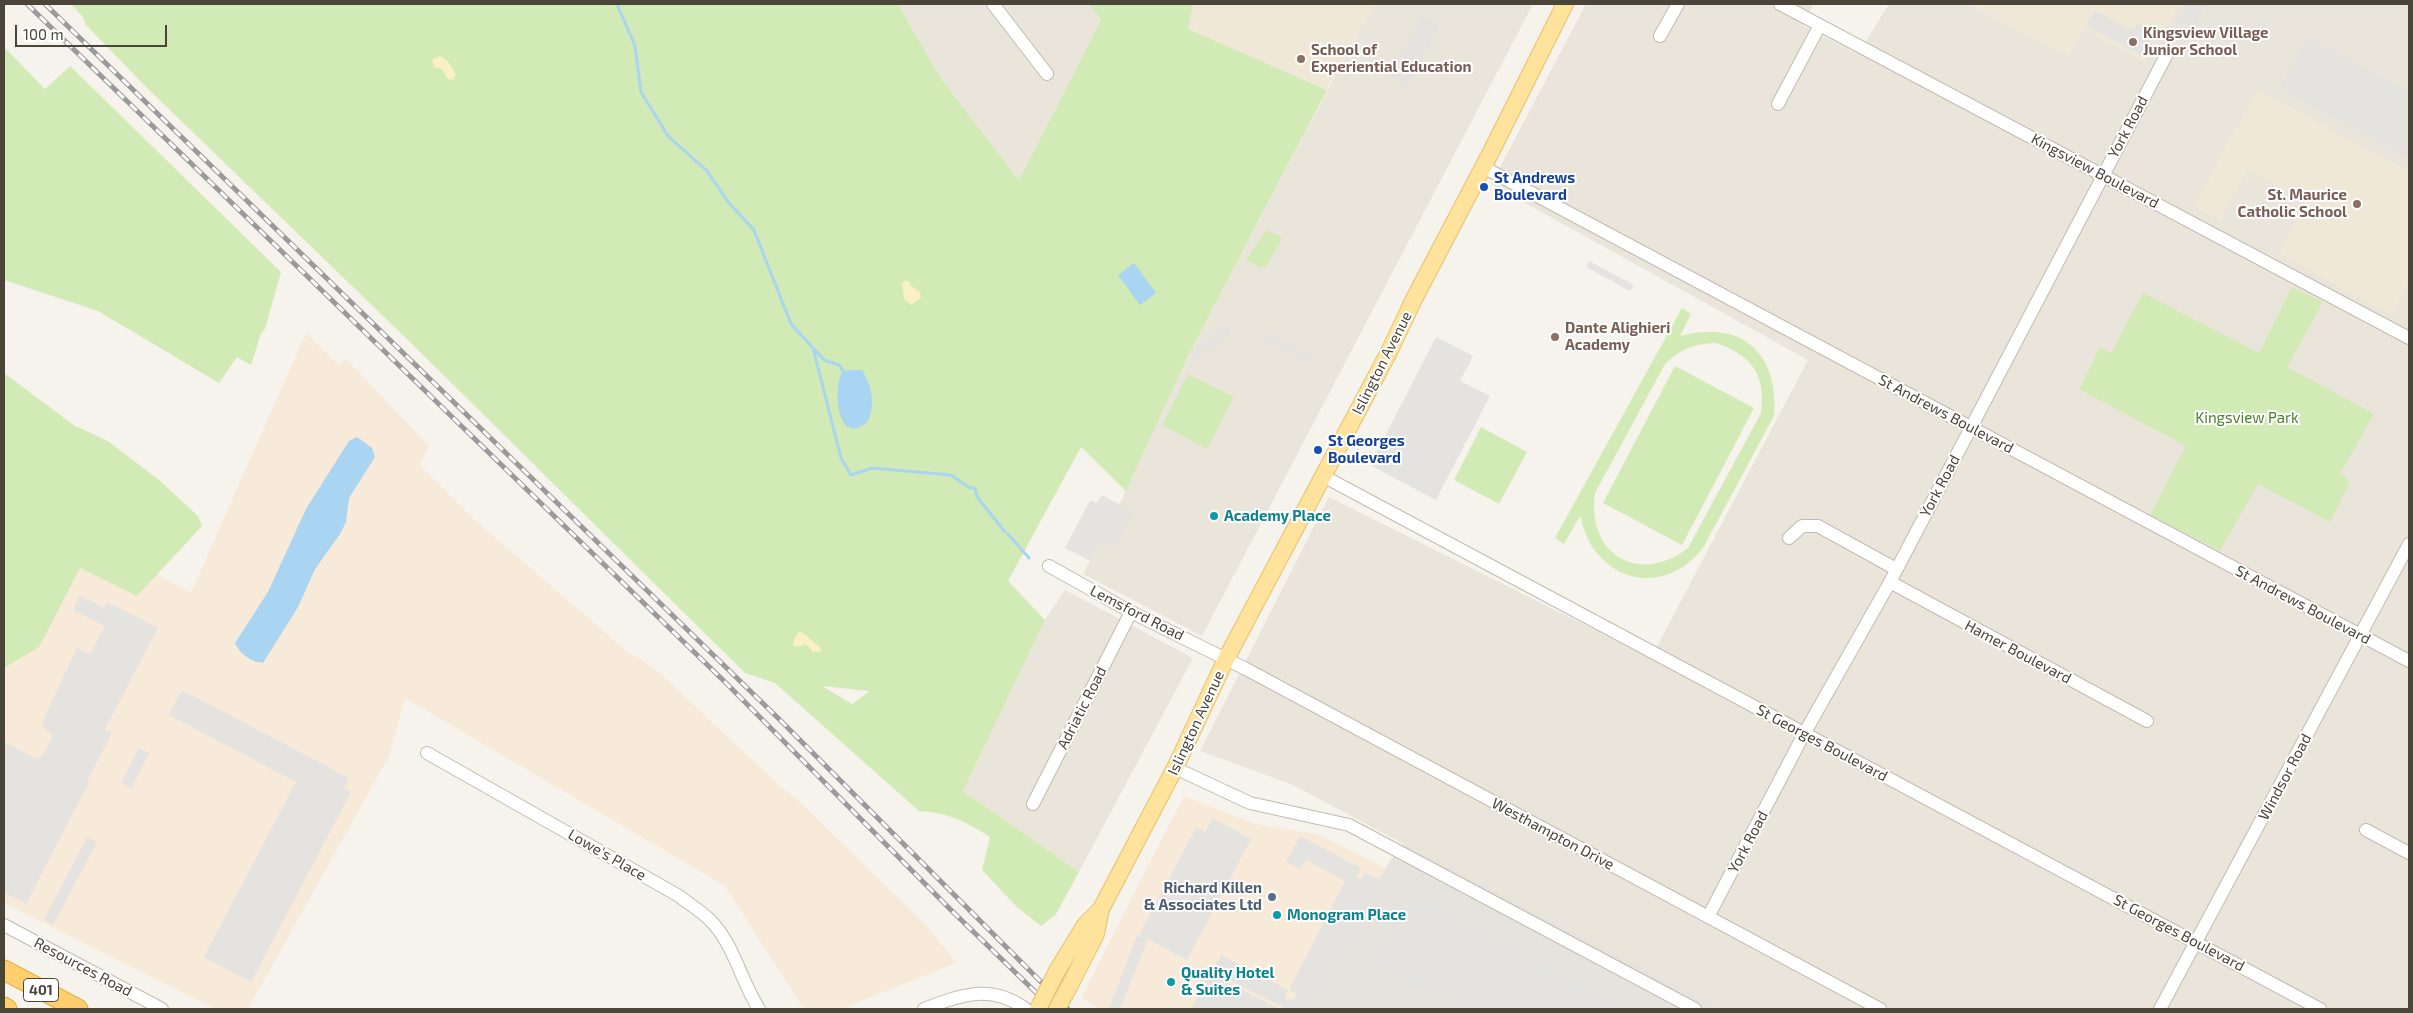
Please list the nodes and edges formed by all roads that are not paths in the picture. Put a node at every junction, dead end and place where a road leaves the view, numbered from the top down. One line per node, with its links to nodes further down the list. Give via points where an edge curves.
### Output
1 (993, 4): 8 (street)
2 (1565, 4): 10 (main road, Islington Avenue)
3 (1678, 4): 6 (street)
4 (1780, 4): 5 (street, Kingsview Boulevard)
5 (1820, 25): 9 (street); 11 (street, Kingsview Boulevard)
6 (1660, 36)
7 (2168, 52): 11 (street, York Road)
8 (1047, 74)
9 (1778, 104)
10 (1483, 167): 13 (street, St Andrews Boulevard); 14 (main road, Islington Avenue)
11 (2103, 175): 12 (street, Kingsview Boulevard); 13 (street, York Road)
12 (2409, 338)
13 (1971, 428): 18 (street, York Road); 21 (street, St Andrews Boulevard)
14 (1323, 476): 22 (main road, Islington Avenue); 25 (street, St Georges Boulevard)
15 (1789, 538): 18 (street, via 1802,526 1818,526)
16 (2409, 544): 21 (street, Windsor Road)
17 (1049, 566): 20 (street, Lemsford Road)
18 (1896, 568): 19 (street, York Road)
19 (1890, 582): 24 (street, Hamer Boulevard); 25 (street, York Road)
20 (1131, 612): 22 (street, Lemsford Road); 28 (street, Adriatic Road)
21 (2361, 635): 23 (street, St Andrews Boulevard); 34 (street, Windsor Road)
22 (1226, 658): 27 (main road, Islington Avenue); 32 (street, Westhampton Drive)
23 (2409, 661)
24 (2147, 720)
25 (1804, 734): 32 (street, York Road); 34 (street, St Georges Boulevard)
26 (427, 753): 36 (street, Lowe's Place, via 678,896 710,920 733,953)
27 (1175, 768): 31 (main road, Islington Avenue); 47 (street, via 1250,803 1349,825)
28 (1033, 804)
29 (2366, 830): 30 (street)
30 (2409, 853)
31 (1101, 909): 45 (main road, Islington Avenue, bridge, via 1085,925); 46 (main road, Islington Avenue, bridge, via 1096,934)
32 (1708, 917): 48 (street, Westhampton Drive)
33 (4, 925): 40 (street, Resources Road)
34 (2197, 942): 49 (street, Windsor Road); 50 (street, St Georges Boulevard)
35 (4, 970): 39 (highway, 401)
36 (750, 995): 41 (street, Lowe's Place); 42 (street, Lowe's Place)
37 (4, 1007): 38 (highway, 401)
38 (7, 1009)
39 (78, 1009)
40 (162, 1009)
41 (753, 1009)
42 (759, 1009)
43 (924, 1009): 44 (street, via 964,994 979,994 1012,999)
44 (1026, 1009)
45 (1038, 1009)
46 (1057, 1009)
47 (1695, 1009)
48 (1880, 1009)
49 (2160, 1009)
50 (2320, 1009)

